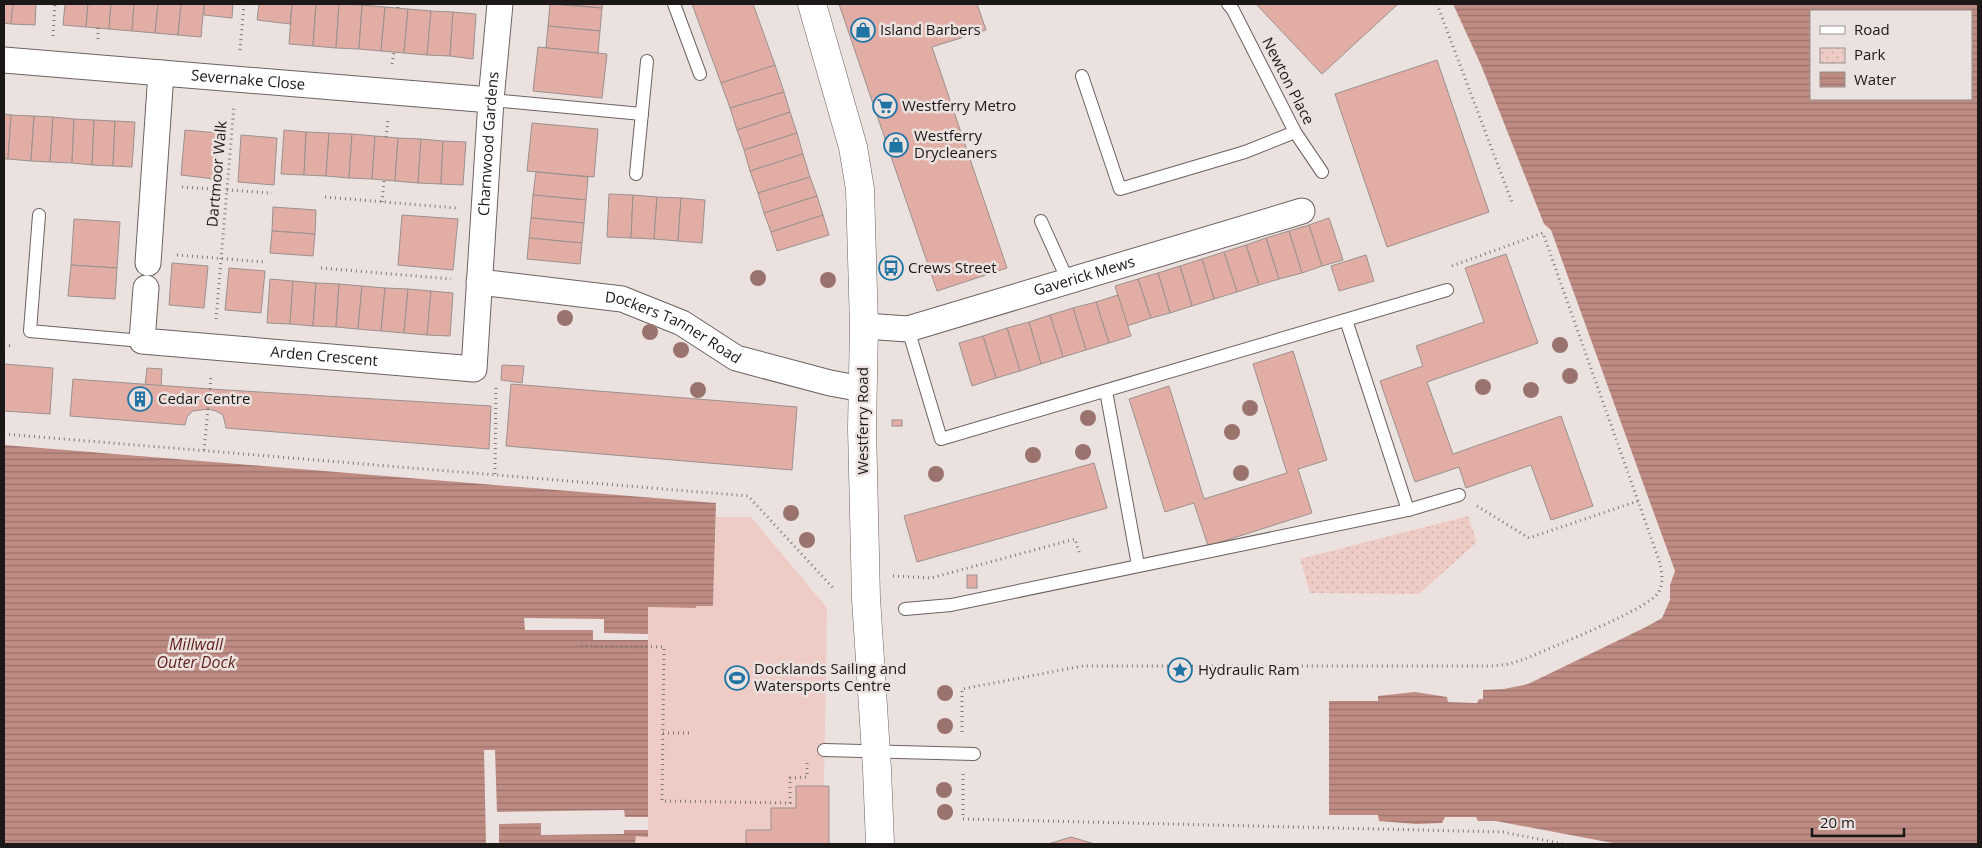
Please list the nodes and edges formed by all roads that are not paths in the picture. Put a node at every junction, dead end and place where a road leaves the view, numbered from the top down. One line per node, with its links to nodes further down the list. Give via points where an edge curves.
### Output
1 (500, 4): 10 (street, Charnwood Gardens)
2 (674, 4): 8 (lane)
3 (812, 4): 24 (main road, Westferry Road, via 853,147 860,189)
4 (1228, 4): 12 (lane, Newton Place)
5 (4, 60): 7 (street, Severnake Close)
6 (647, 61): 11 (lane)
7 (161, 73): 10 (street, Severnake Close); 18 (street)
8 (700, 74)
9 (1082, 76): 12 (lane, via 1120,189 1245,152)
10 (491, 100): 11 (lane); 20 (street, Charnwood Gardens)
11 (642, 114): 14 (lane)
12 (1295, 132): 13 (lane, Newton Place)
13 (1322, 172)
14 (636, 174)
15 (1302, 211): 19 (street, Gaverick Mews)
16 (39, 215): 26 (lane, via 30,331)
17 (1041, 221): 19 (lane)
18 (148, 258)
19 (1068, 281): 25 (street, Gaverick Mews)
20 (479, 282): 26 (street, Arden Crescent, via 474,369); 27 (street, Dockers Tanner Road, via 622,299 682,323 736,358)
21 (146, 288): 26 (street)
22 (1448, 290): 23 (lane)
23 (1346, 320): 28 (lane); 30 (lane)
24 (864, 326): 25 (street, Gaverick Mews); 27 (main road, Westferry Road)
25 (908, 329): 28 (lane, via 941,439)
26 (142, 341)
27 (863, 390): 34 (main road, Westferry Road, via 866,586)
28 (1106, 391): 31 (lane)
29 (1459, 495): 30 (lane)
30 (1408, 510): 31 (lane)
31 (1138, 565): 32 (lane, via 951,605)
32 (905, 609)
33 (824, 750): 34 (lane)
34 (876, 752): 35 (lane); 36 (main road, Westferry Road)
35 (974, 754)
36 (880, 844)

